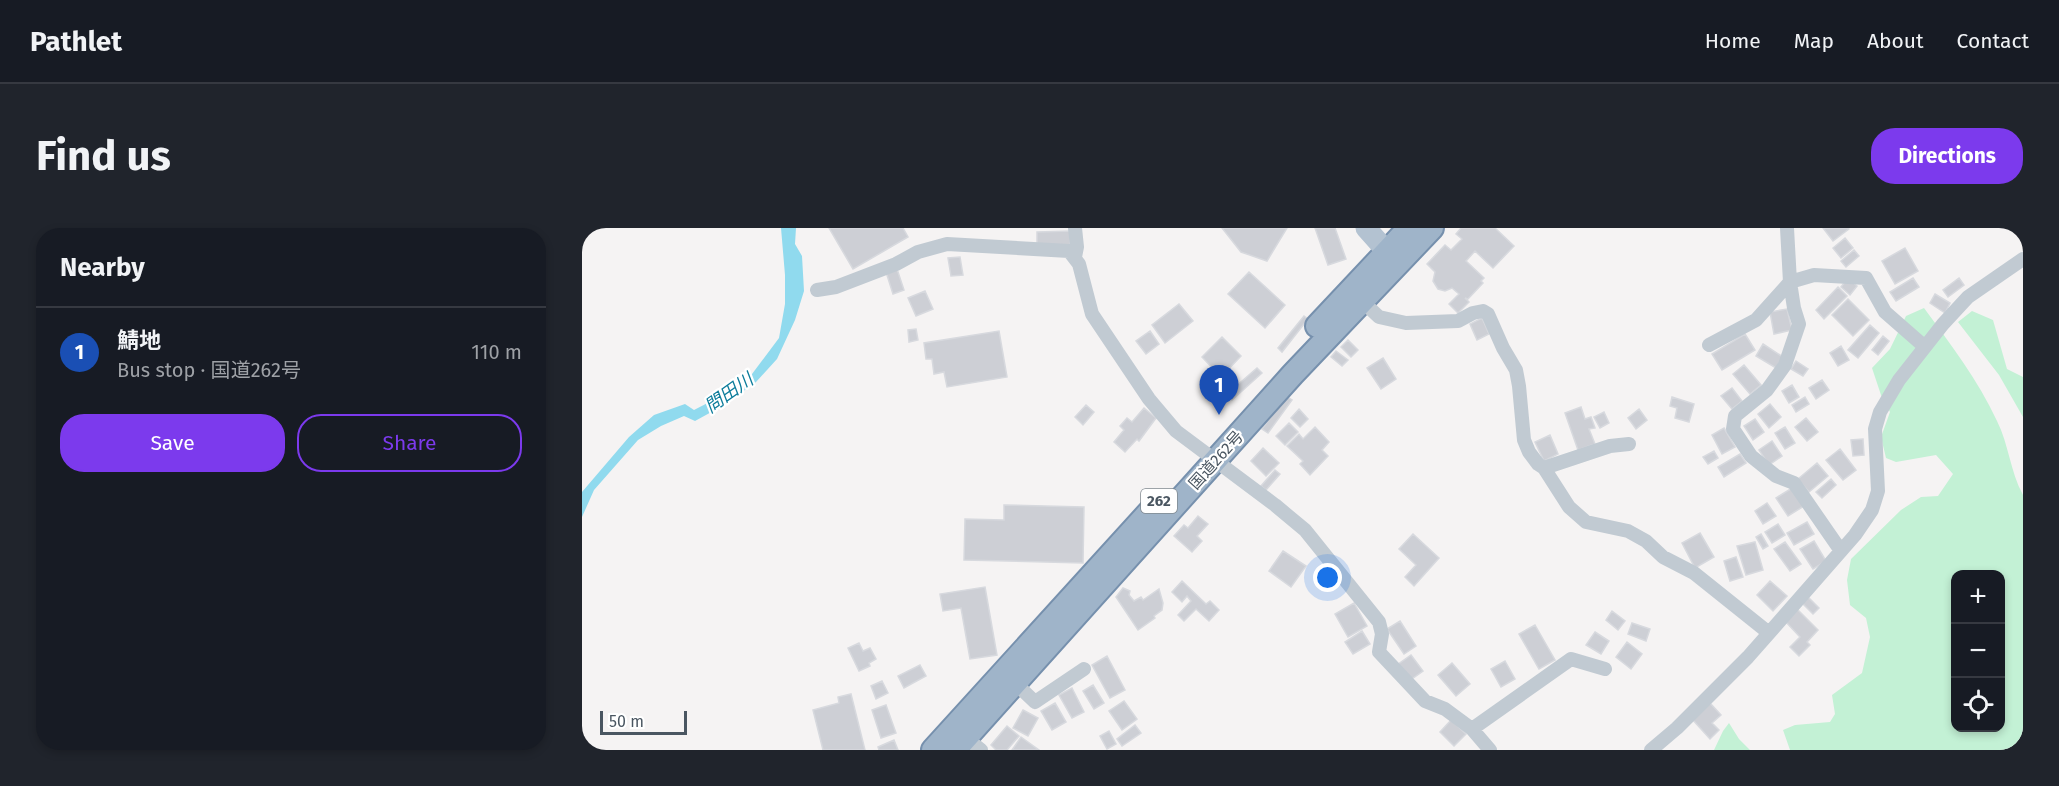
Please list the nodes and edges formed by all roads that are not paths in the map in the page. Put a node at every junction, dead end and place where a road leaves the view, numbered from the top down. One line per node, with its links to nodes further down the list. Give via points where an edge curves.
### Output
1 (1075, 228): 6 (street)
2 (1366, 228): 7 (main road)
3 (1408, 228): 7 (highway, 国道262号 / 262)
4 (1432, 228): 7 (highway, 国道262号 / 262)
5 (1787, 228): 9 (street)
6 (1075, 257): 10 (street, via 1064,250 947,244 918,252 836,287); 15 (street, via 1092,315 1108,340 1169,423)
7 (1392, 259): 11 (highway, 国道262号 / 262); 15 (highway, 国道262号 / 262, via 1293,352)
8 (2023, 260): 13 (street, via 1968,297)
9 (1790, 282): 12 (street, via 1756,320); 13 (street, via 1814,275 1866,278 1885,312); 17 (street, via 1799,324 1785,365 1767,390 1735,416 1733,429 1751,456 1776,476 1794,483)
10 (817, 290)
11 (1362, 302): 15 (highway, 国道262号 / 262); 16 (street, via 1378,317 1406,323 1458,321 1473,313 1488,314 1516,370 1524,441)
12 (1709, 345)
13 (1924, 347): 17 (street, via 1880,412 1875,429 1878,491 1872,510)
14 (1629, 444): 16 (street, via 1610,446)
15 (1209, 457): 21 (highway, 国道262号 / 262); 22 (street, via 1305,530 1379,622 1379,652 1425,701 1445,709); 23 (highway, 国道262号 / 262)
16 (1544, 468): 18 (street, via 1569,507 1586,522 1628,531 1663,557 1694,573)
17 (1841, 551): 18 (street)
18 (1768, 633): 26 (street)
19 (1084, 669): 21 (street, via 1035,702)
20 (1605, 669): 22 (street, via 1571,659)
21 (1015, 683): 23 (highway, 国道262号 / 262)
22 (1472, 729): 25 (street)
23 (964, 741): 24 (highway, 国道262号 / 262)
24 (933, 750)
25 (1490, 750)
26 (1651, 750)

